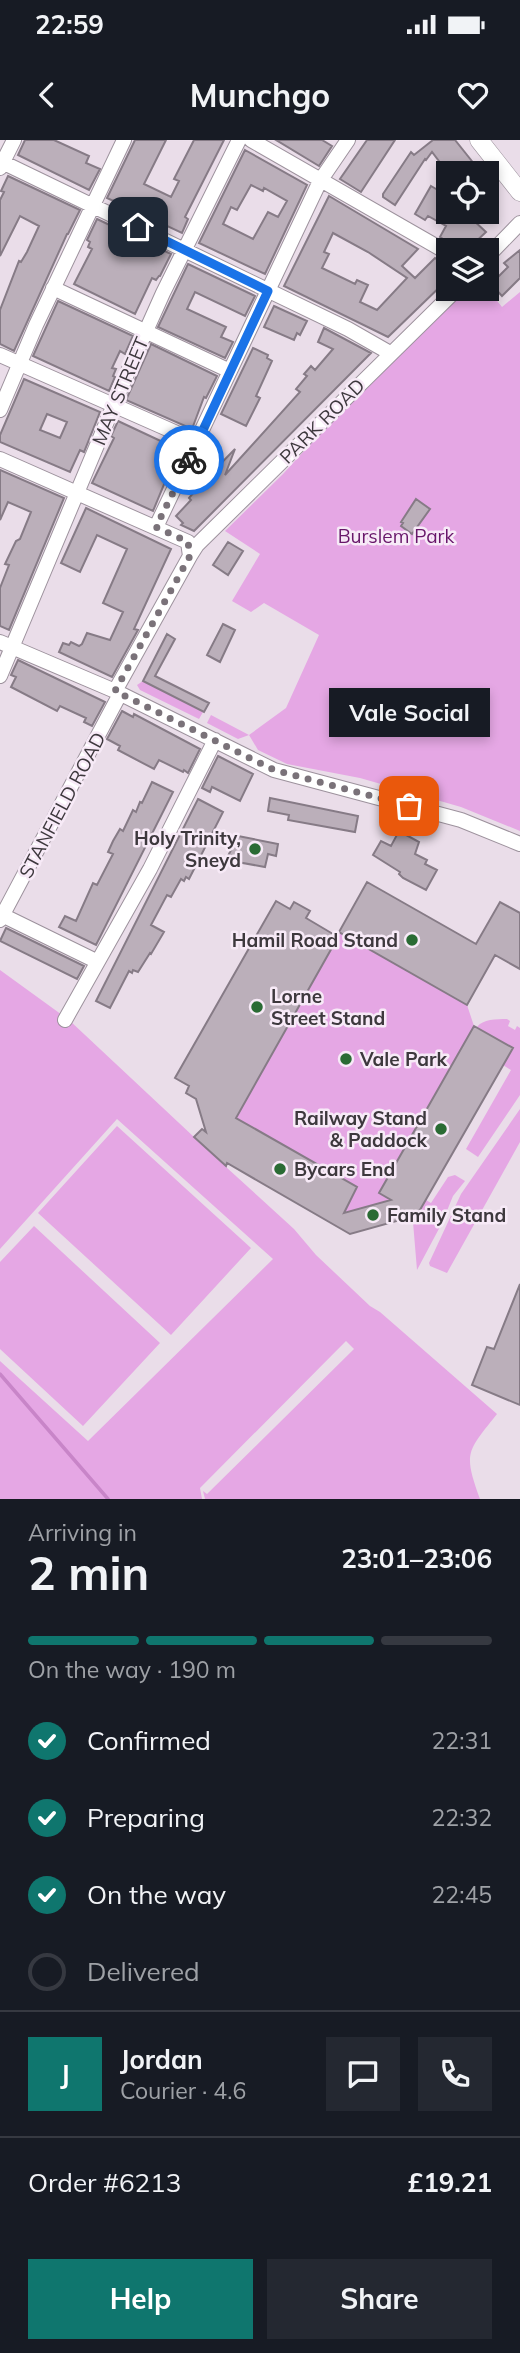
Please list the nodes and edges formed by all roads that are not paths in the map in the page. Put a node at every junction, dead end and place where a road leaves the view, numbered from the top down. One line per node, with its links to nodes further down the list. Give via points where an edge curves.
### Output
1 (14, 140): 7 (street)
2 (124, 140): 10 (street)
3 (239, 140): 14 (street, MAY STREET)
4 (251, 140): 8 (street)
5 (348, 140): 8 (street)
6 (479, 140): 9 (main road)
7 (1, 164): 10 (street)
8 (320, 181): 13 (street); 16 (street)
9 (520, 192)
10 (93, 205): 14 (street); 15 (street)
11 (520, 223): 12 (street)
12 (499, 245)
13 (436, 246)
14 (184, 249): 16 (street); 18 (street, MAY STREET)
15 (53, 288): 18 (street); 21 (street)
16 (268, 291): 19 (street); 22 (street)
17 (444, 301): 19 (street, PARK ROAD)
18 (145, 332): 22 (street); 23 (street, MAY STREET)
19 (390, 353): 29 (street, PARK ROAD)
20 (0, 355): 21 (street)
21 (19, 363): 23 (street); 24 (street)
22 (230, 371): 25 (street)
23 (115, 404): 25 (street); 27 (street, MAY STREET)
24 (0, 410)
25 (197, 442): 28 (street)
26 (0, 459): 27 (street)
27 (76, 492): 28 (street); 30 (street, MAY STREET)
28 (156, 527): 29 (street)
29 (189, 549): 32 (street, PARK ROAD)
30 (6, 645): 31 (street, MAY STREET); 32 (street)
31 (0, 676)
32 (118, 693): 33 (street); 35 (street, STANFIELD ROAD)
33 (215, 740): 34 (street, via 274,770 461,820); 36 (street, via 150,869)
34 (520, 844)
35 (1, 916): 36 (street)
36 (96, 961): 37 (street)
37 (65, 1020)

